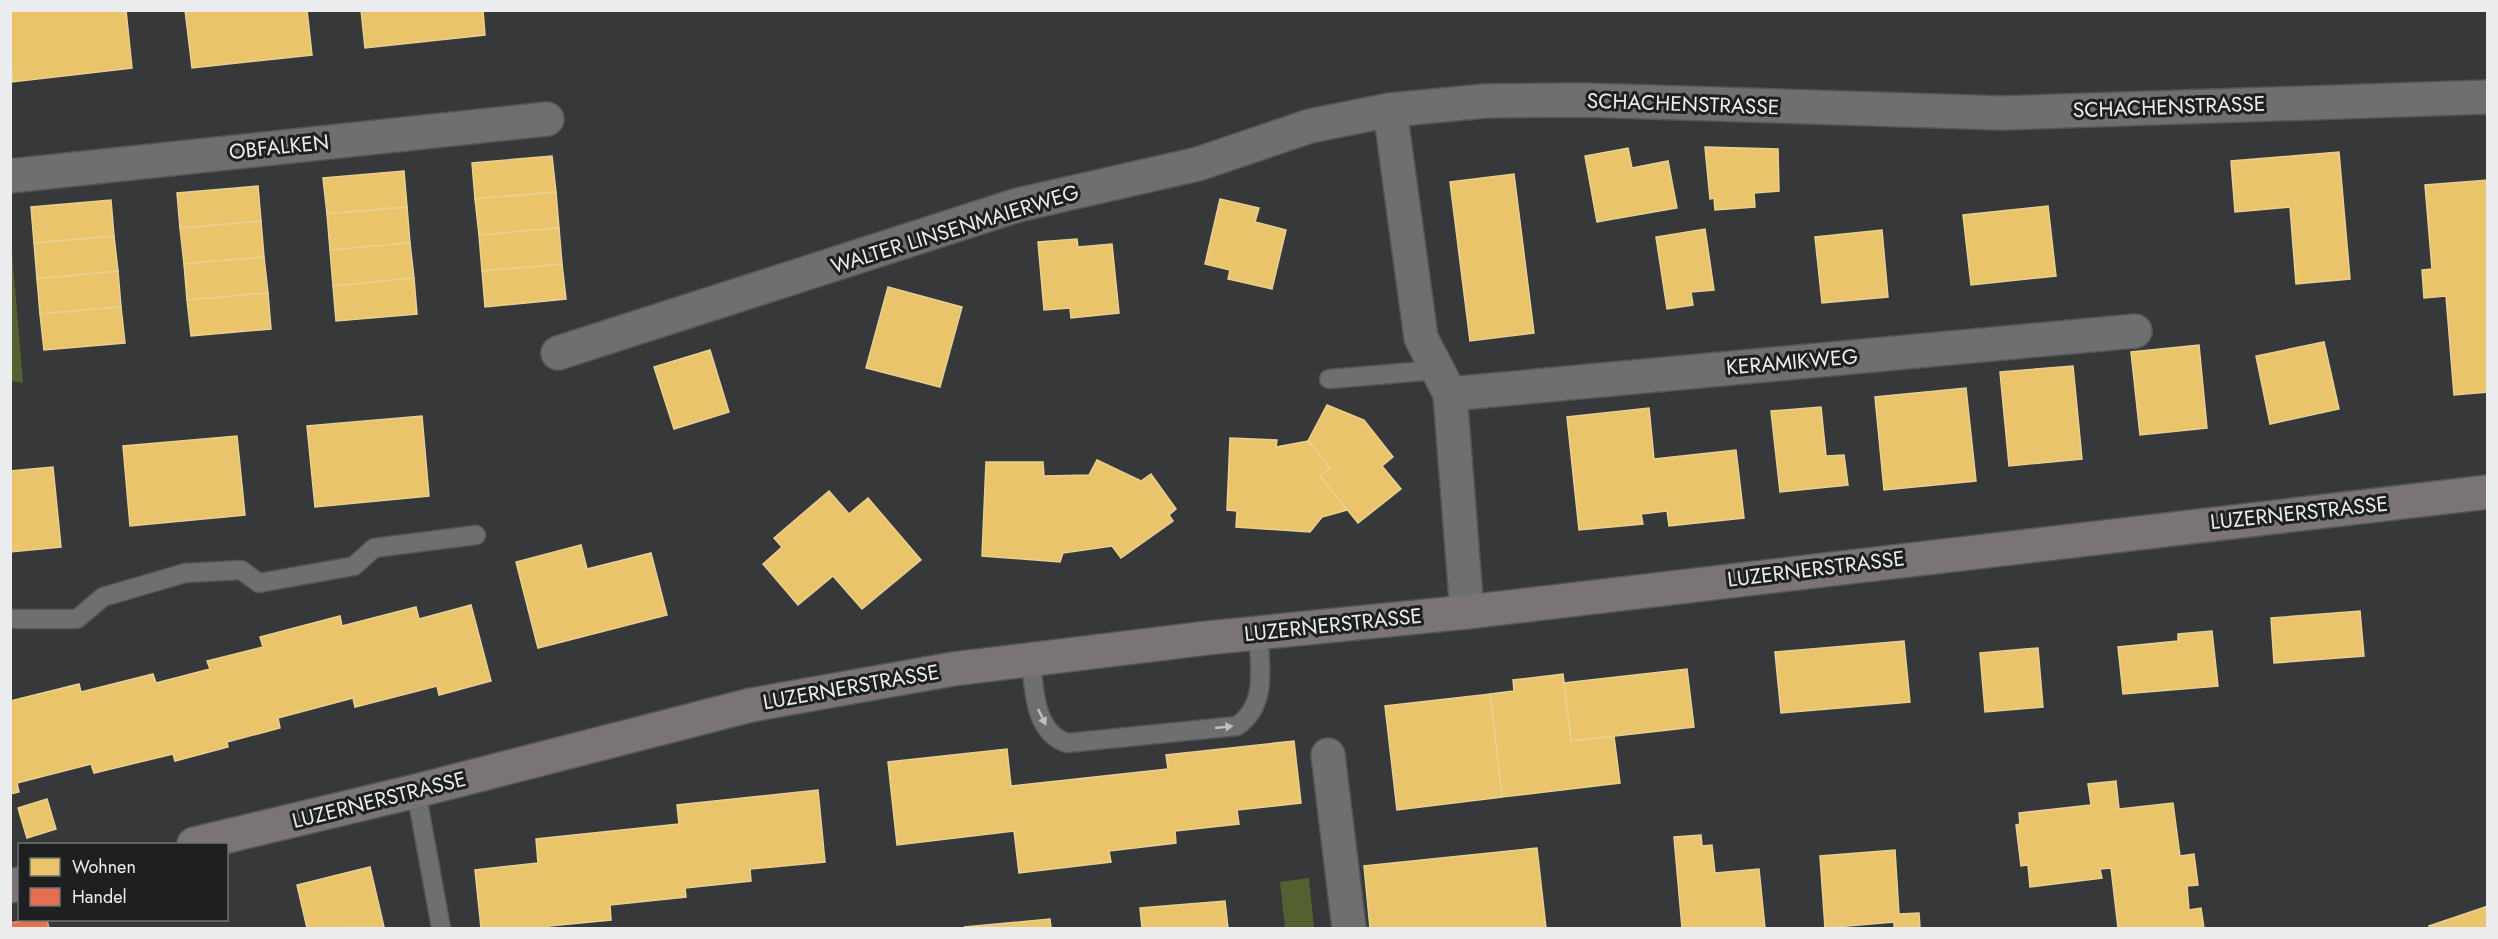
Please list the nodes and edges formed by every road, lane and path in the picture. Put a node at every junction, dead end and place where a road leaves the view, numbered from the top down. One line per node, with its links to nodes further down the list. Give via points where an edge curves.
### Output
1 (2487, 98): 2 (street, SCHACHENSTRASSE, via 2002,113 1583,100 1485,101)
2 (1390, 110): 6 (street, WALTER LINSENMAIERWEG, via 1310,126 1198,164 1018,206); 8 (street, via 1421,339)
3 (547, 119): 4 (street, OBFALKEN)
4 (10, 176)
5 (2134, 331): 8 (street, KERAMIKWEG)
6 (558, 353)
7 (1329, 379): 8 (lane)
8 (1443, 382): 11 (street)
9 (2487, 492): 11 (main road, LUZERNERSTRASSE)
10 (476, 535): 12 (lane, via 374,548 354,566 259,583 241,570 185,573 104,597 77,619)
11 (1467, 612): 13 (main road, LUZERNERSTRASSE)
12 (10, 619)
13 (1258, 633): 14 (main road, LUZERNERSTRASSE); 14 (lane, one-way to 13, via 1036,704 1049,731 1067,743 1237,726 1255,708 1260,691)
14 (1031, 661): 16 (main road, LUZERNERSTRASSE, via 894,678 751,705)
15 (1328, 755): 19 (street)
16 (416, 791): 17 (main road, LUZERNERSTRASSE); 18 (lane)
17 (198, 843)
18 (441, 928)
19 (1349, 928)

